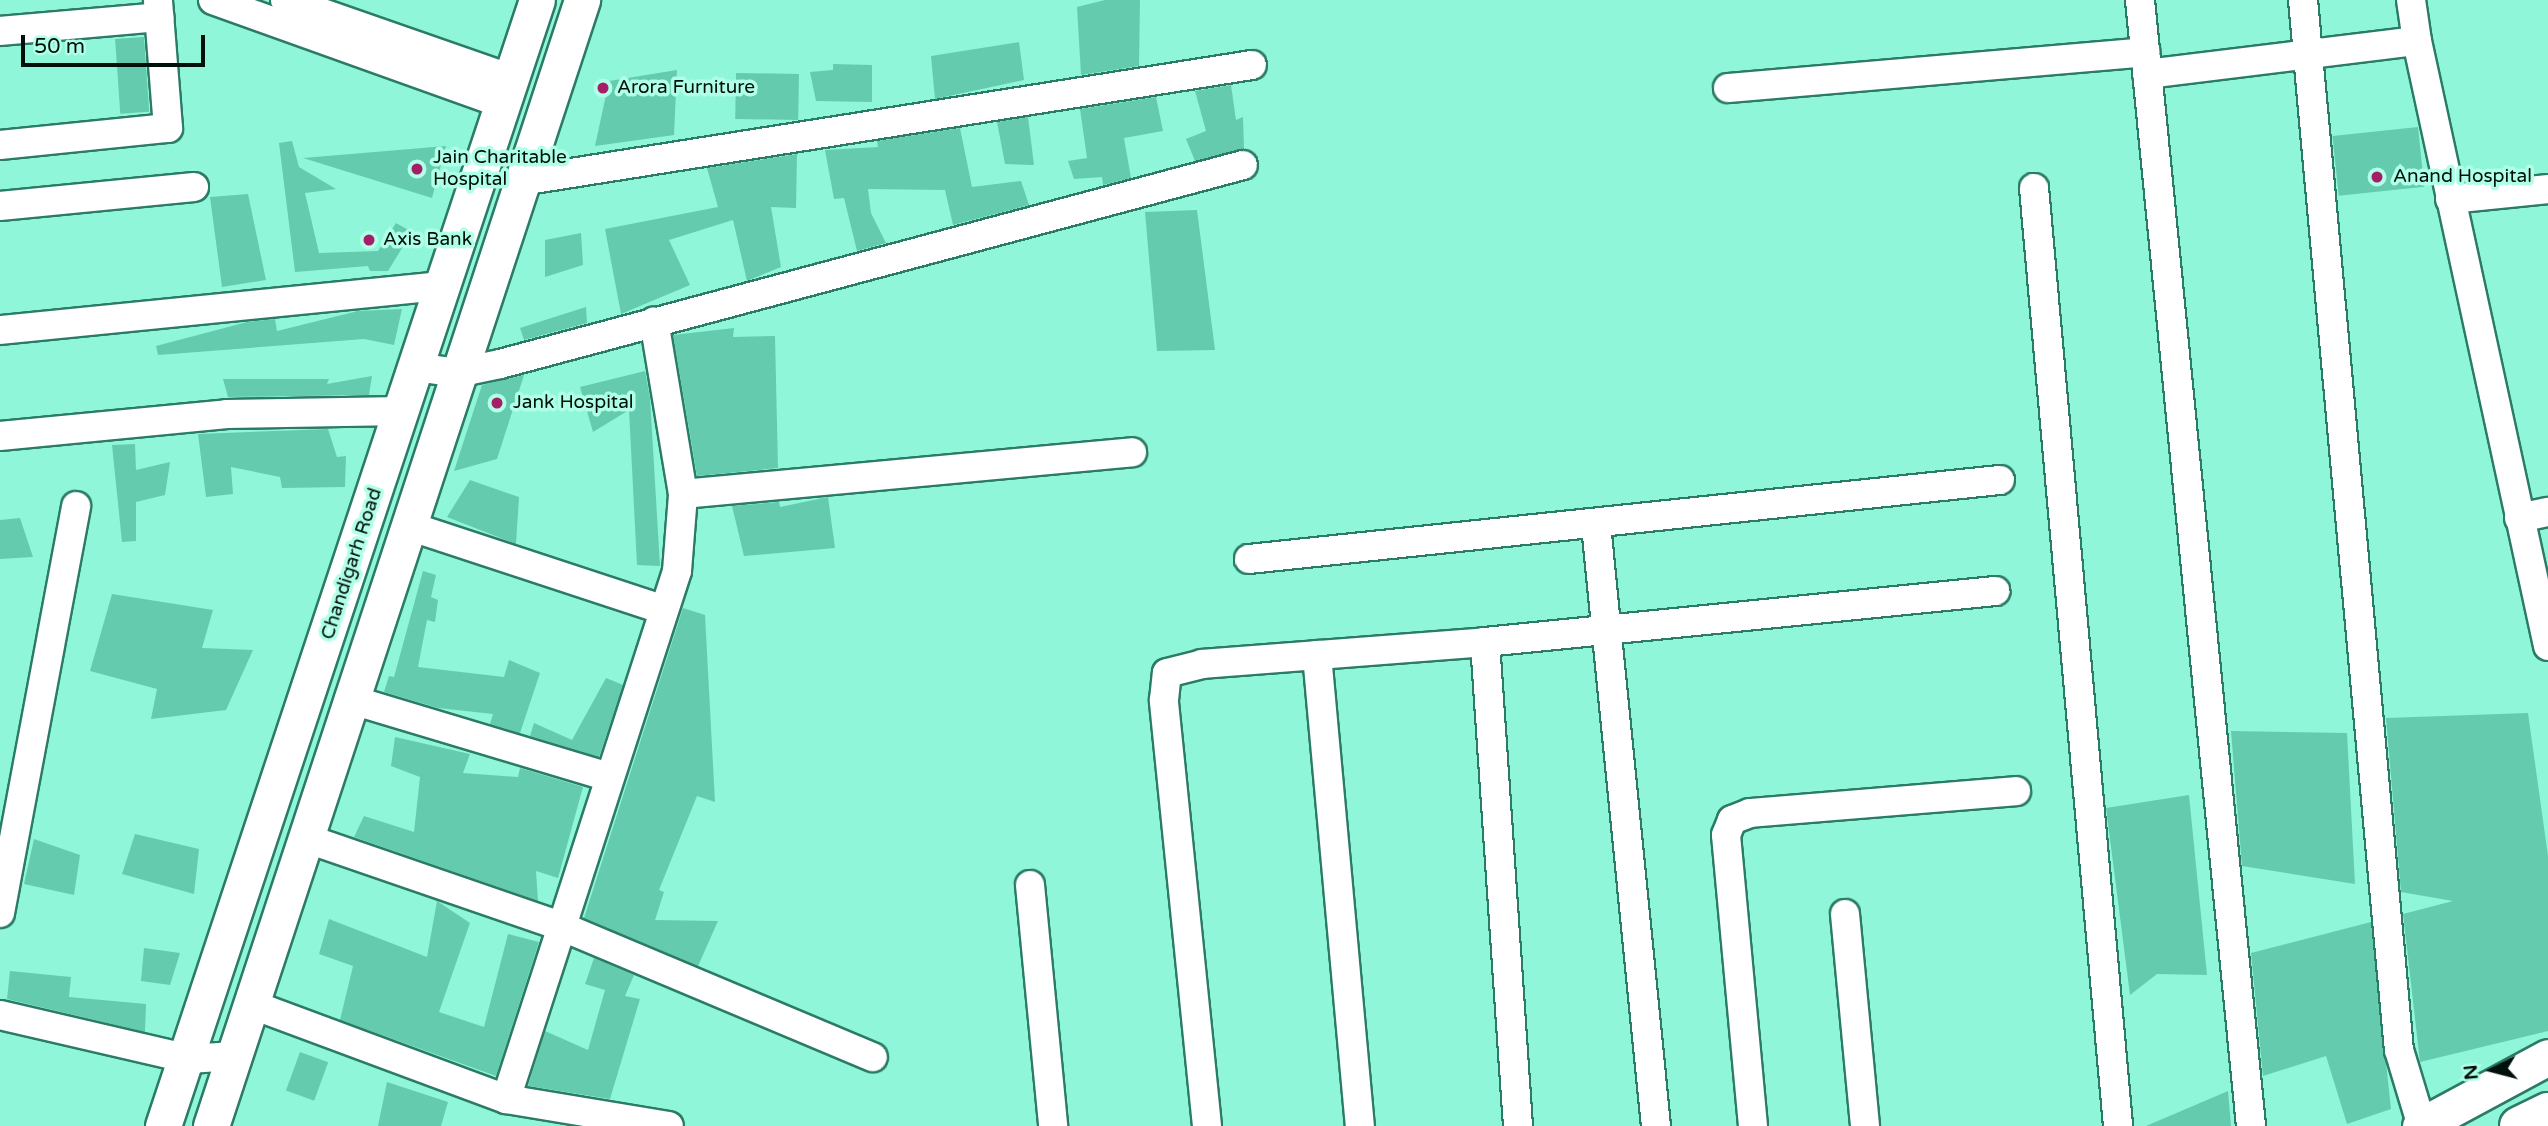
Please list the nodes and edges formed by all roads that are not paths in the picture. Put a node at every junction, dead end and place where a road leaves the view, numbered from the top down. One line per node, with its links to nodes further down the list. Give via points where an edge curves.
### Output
1 (213, 0): 15 (street)
2 (285, 0): 15 (street)
3 (537, 0): 15 (main road, Chandigarh Road)
4 (582, 0): 18 (main road, Chandigarh Road)
5 (2140, 0): 12 (street)
6 (2303, 0): 11 (street)
7 (2411, 0): 10 (street)
8 (159, 8): 9 (street); 16 (street, via 168,128)
9 (0, 31)
10 (2417, 41): 11 (street); 22 (street)
11 (2306, 55): 12 (street); 75 (street, via 2399,1050)
12 (2146, 62): 14 (street); 74 (street)
13 (1252, 65): 18 (street)
14 (1728, 88)
15 (504, 91): 24 (main road, Chandigarh Road)
16 (0, 145)
17 (1243, 165): 25 (street)
18 (522, 181): 28 (main road, Chandigarh Road)
19 (194, 187): 23 (street)
20 (2034, 188): 73 (street)
21 (2548, 189): 22 (street)
22 (2450, 200): 36 (street)
23 (0, 206)
24 (443, 286): 26 (street); 27 (main road, Chandigarh Road)
25 (654, 321): 28 (street); 33 (street)
26 (0, 330)
27 (416, 367): 28 (street); 29 (main road, Chandigarh Road)
28 (457, 373): 38 (main road, Chandigarh Road)
29 (402, 411): 30 (street, via 227,414); 60 (main road, Chandigarh Road)
30 (0, 436)
31 (1132, 452): 33 (street)
32 (2000, 480): 37 (street)
33 (683, 494): 41 (street, via 683,537)
34 (76, 506): 47 (street)
35 (2548, 512): 36 (street)
36 (2519, 518): 44 (street)
37 (1596, 525): 39 (street); 42 (street)
38 (409, 526): 41 (street); 46 (main road, Chandigarh Road)
39 (1249, 559)
40 (1995, 591): 42 (street)
41 (664, 610): 48 (street)
42 (1608, 629): 43 (street); 70 (street)
43 (1485, 642): 45 (street); 69 (street)
44 (2548, 646)
45 (1317, 655): 67 (street, via 1181,667 1166,677); 68 (street)
46 (349, 699): 48 (street); 50 (main road, Chandigarh Road)
47 (13, 769): 52 (street)
48 (609, 777): 54 (street)
49 (2016, 791): 71 (street, via 1750,813 1732,820 1726,843)
50 (308, 839): 54 (street); 55 (main road, Chandigarh Road)
51 (1030, 885): 66 (street)
52 (1, 903)
53 (1845, 915): 72 (street)
54 (563, 927): 58 (street); 61 (street)
55 (253, 1005): 57 (main road, Chandigarh Road); 61 (street)
56 (0, 1016): 60 (street)
57 (234, 1056): 60 (street); 64 (main road, Chandigarh Road)
58 (873, 1057)
59 (2548, 1057): 75 (main road)
60 (189, 1059): 63 (main road, Chandigarh Road)
61 (506, 1099): 65 (street)
62 (2548, 1112): 76 (highway)
63 (163, 1126)
64 (211, 1126)
65 (669, 1126)
66 (1053, 1126)
67 (1207, 1126)
68 (1360, 1126)
69 (1518, 1126)
70 (1656, 1126)
71 (1753, 1126)
72 (1865, 1126)
73 (2118, 1126)
74 (2250, 1126)
75 (2421, 1126)
76 (2519, 1126)

